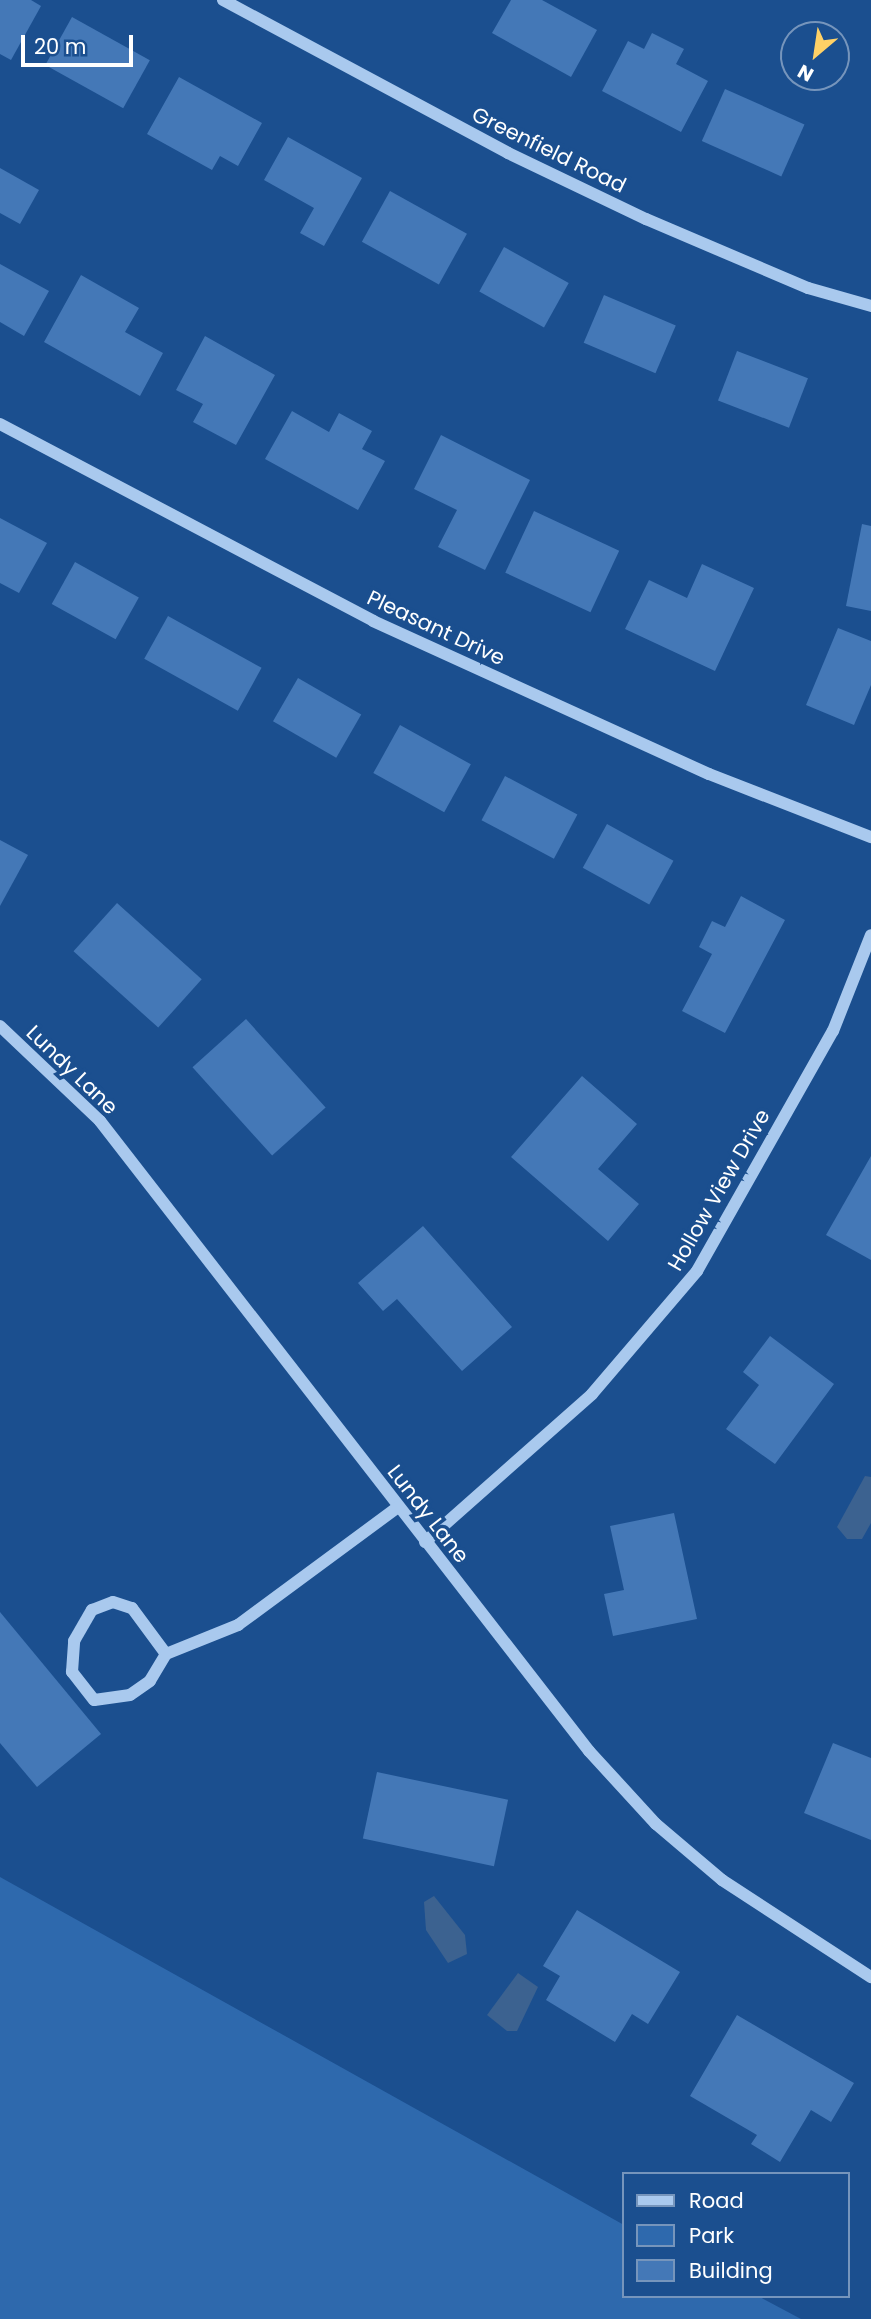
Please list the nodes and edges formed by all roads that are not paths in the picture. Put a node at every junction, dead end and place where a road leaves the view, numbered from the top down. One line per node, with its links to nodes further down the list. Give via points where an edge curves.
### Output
1 (223, 0): 2 (street, Greenfield Road, via 508,153 646,219 808,288)
2 (871, 306)
3 (0, 424): 4 (street, Pleasant Drive, via 373,621 709,774)
4 (871, 837)
5 (871, 935): 8 (street, Hollow View Drive, via 833,1031 697,1271 592,1394)
6 (0, 1026): 7 (street, Lundy Lane, via 100,1121)
7 (398, 1507): 8 (street, Lundy Lane); 9 (street, via 238,1625)
8 (425, 1542): 10 (street, Lundy Lane, via 589,1751 656,1824 722,1880)
9 (166, 1654): 9 (street, via 149,1681 130,1695 94,1700 72,1672 80,1631 92,1610 113,1602 132,1608)
10 (871, 1977)

